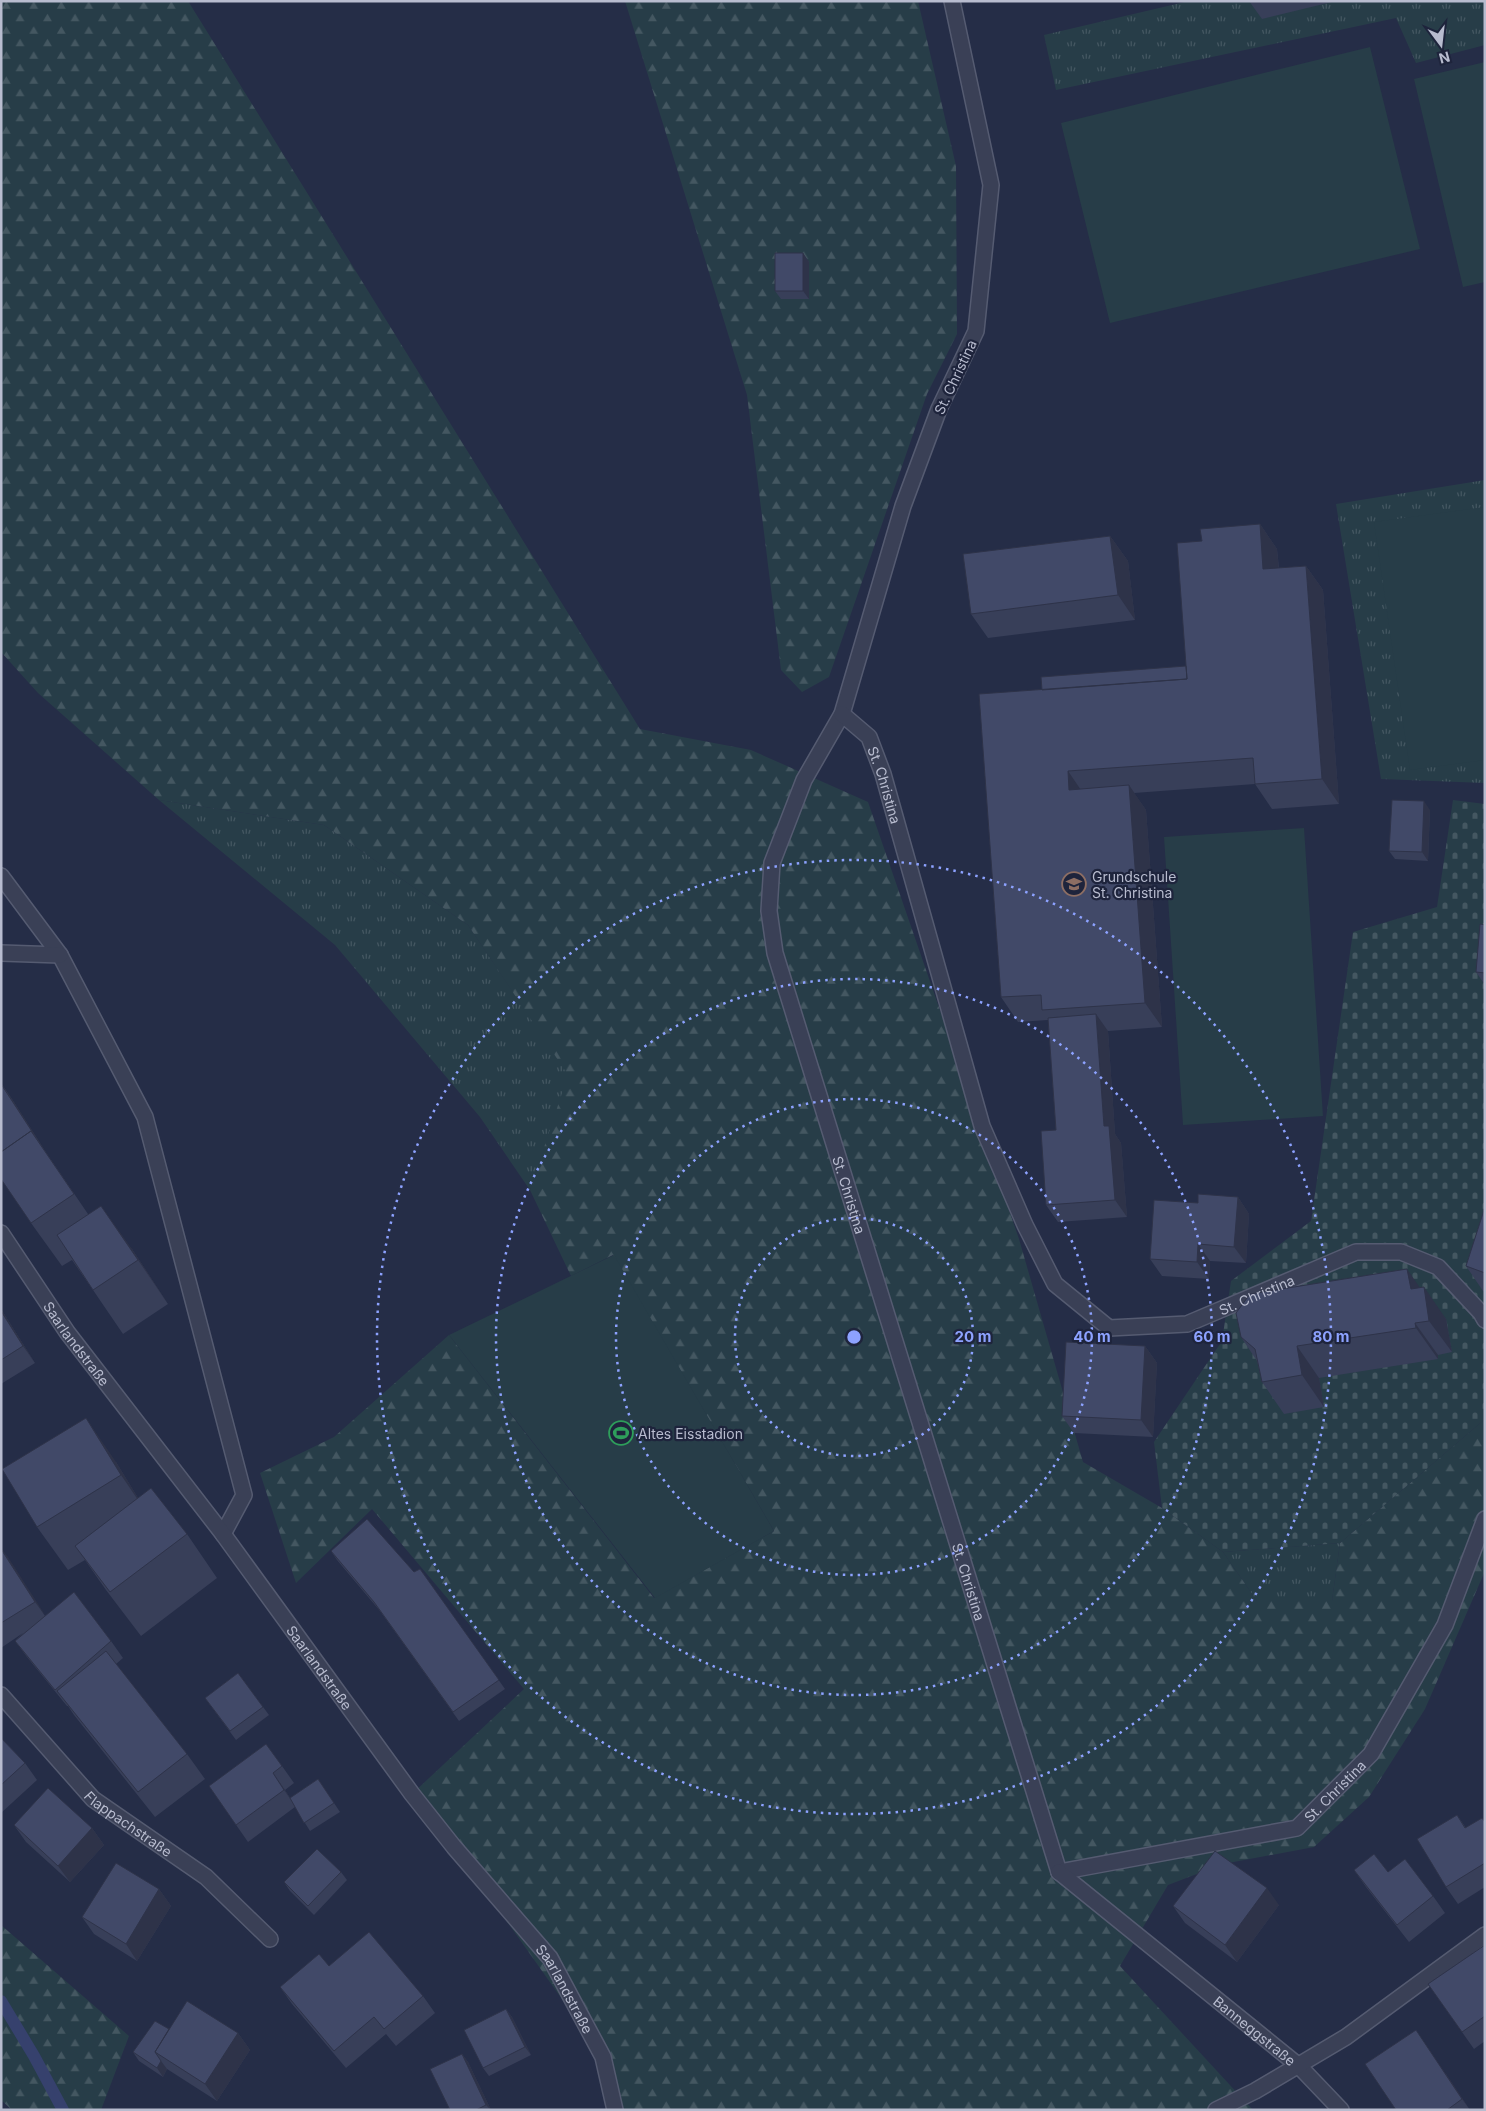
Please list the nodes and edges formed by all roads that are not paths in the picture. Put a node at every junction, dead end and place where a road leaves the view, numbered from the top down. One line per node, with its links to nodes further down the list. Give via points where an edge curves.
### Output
1 (953, 1): 2 (street, St. Christina, via 991,184 976,332 939,409 904,506)
2 (842, 714): 7 (street, St. Christina, via 869,737 876,755 982,1126 1025,1224 1056,1284 1109,1328 1186,1324 1356,1252 1401,1252 1438,1267); 11 (street, St. Christina, via 804,780 772,863 769,911 775,953)
3 (1, 876): 5 (street)
4 (1, 953): 5 (street)
5 (60, 955): 9 (street, via 145,1117 244,1495)
6 (1, 1233): 9 (street, Saarlandstraße, via 67,1332)
7 (1485, 1320)
8 (1485, 1519): 11 (street, St. Christina, via 1445,1624 1371,1754 1297,1828)
9 (223, 1534): 15 (street, Saarlandstraße, via 412,1794 550,1958 603,2057)
10 (1, 1695): 13 (street, Flappachstraße, via 93,1799 206,1877)
11 (1059, 1872): 14 (street, Banneggstraße)
12 (1485, 1935): 14 (street, Banneggstraße, via 1346,2037)
13 (270, 1939)
14 (1299, 2066): 16 (street); 17 (street)
15 (616, 2110)
16 (1216, 2110)
17 (1341, 2110)

